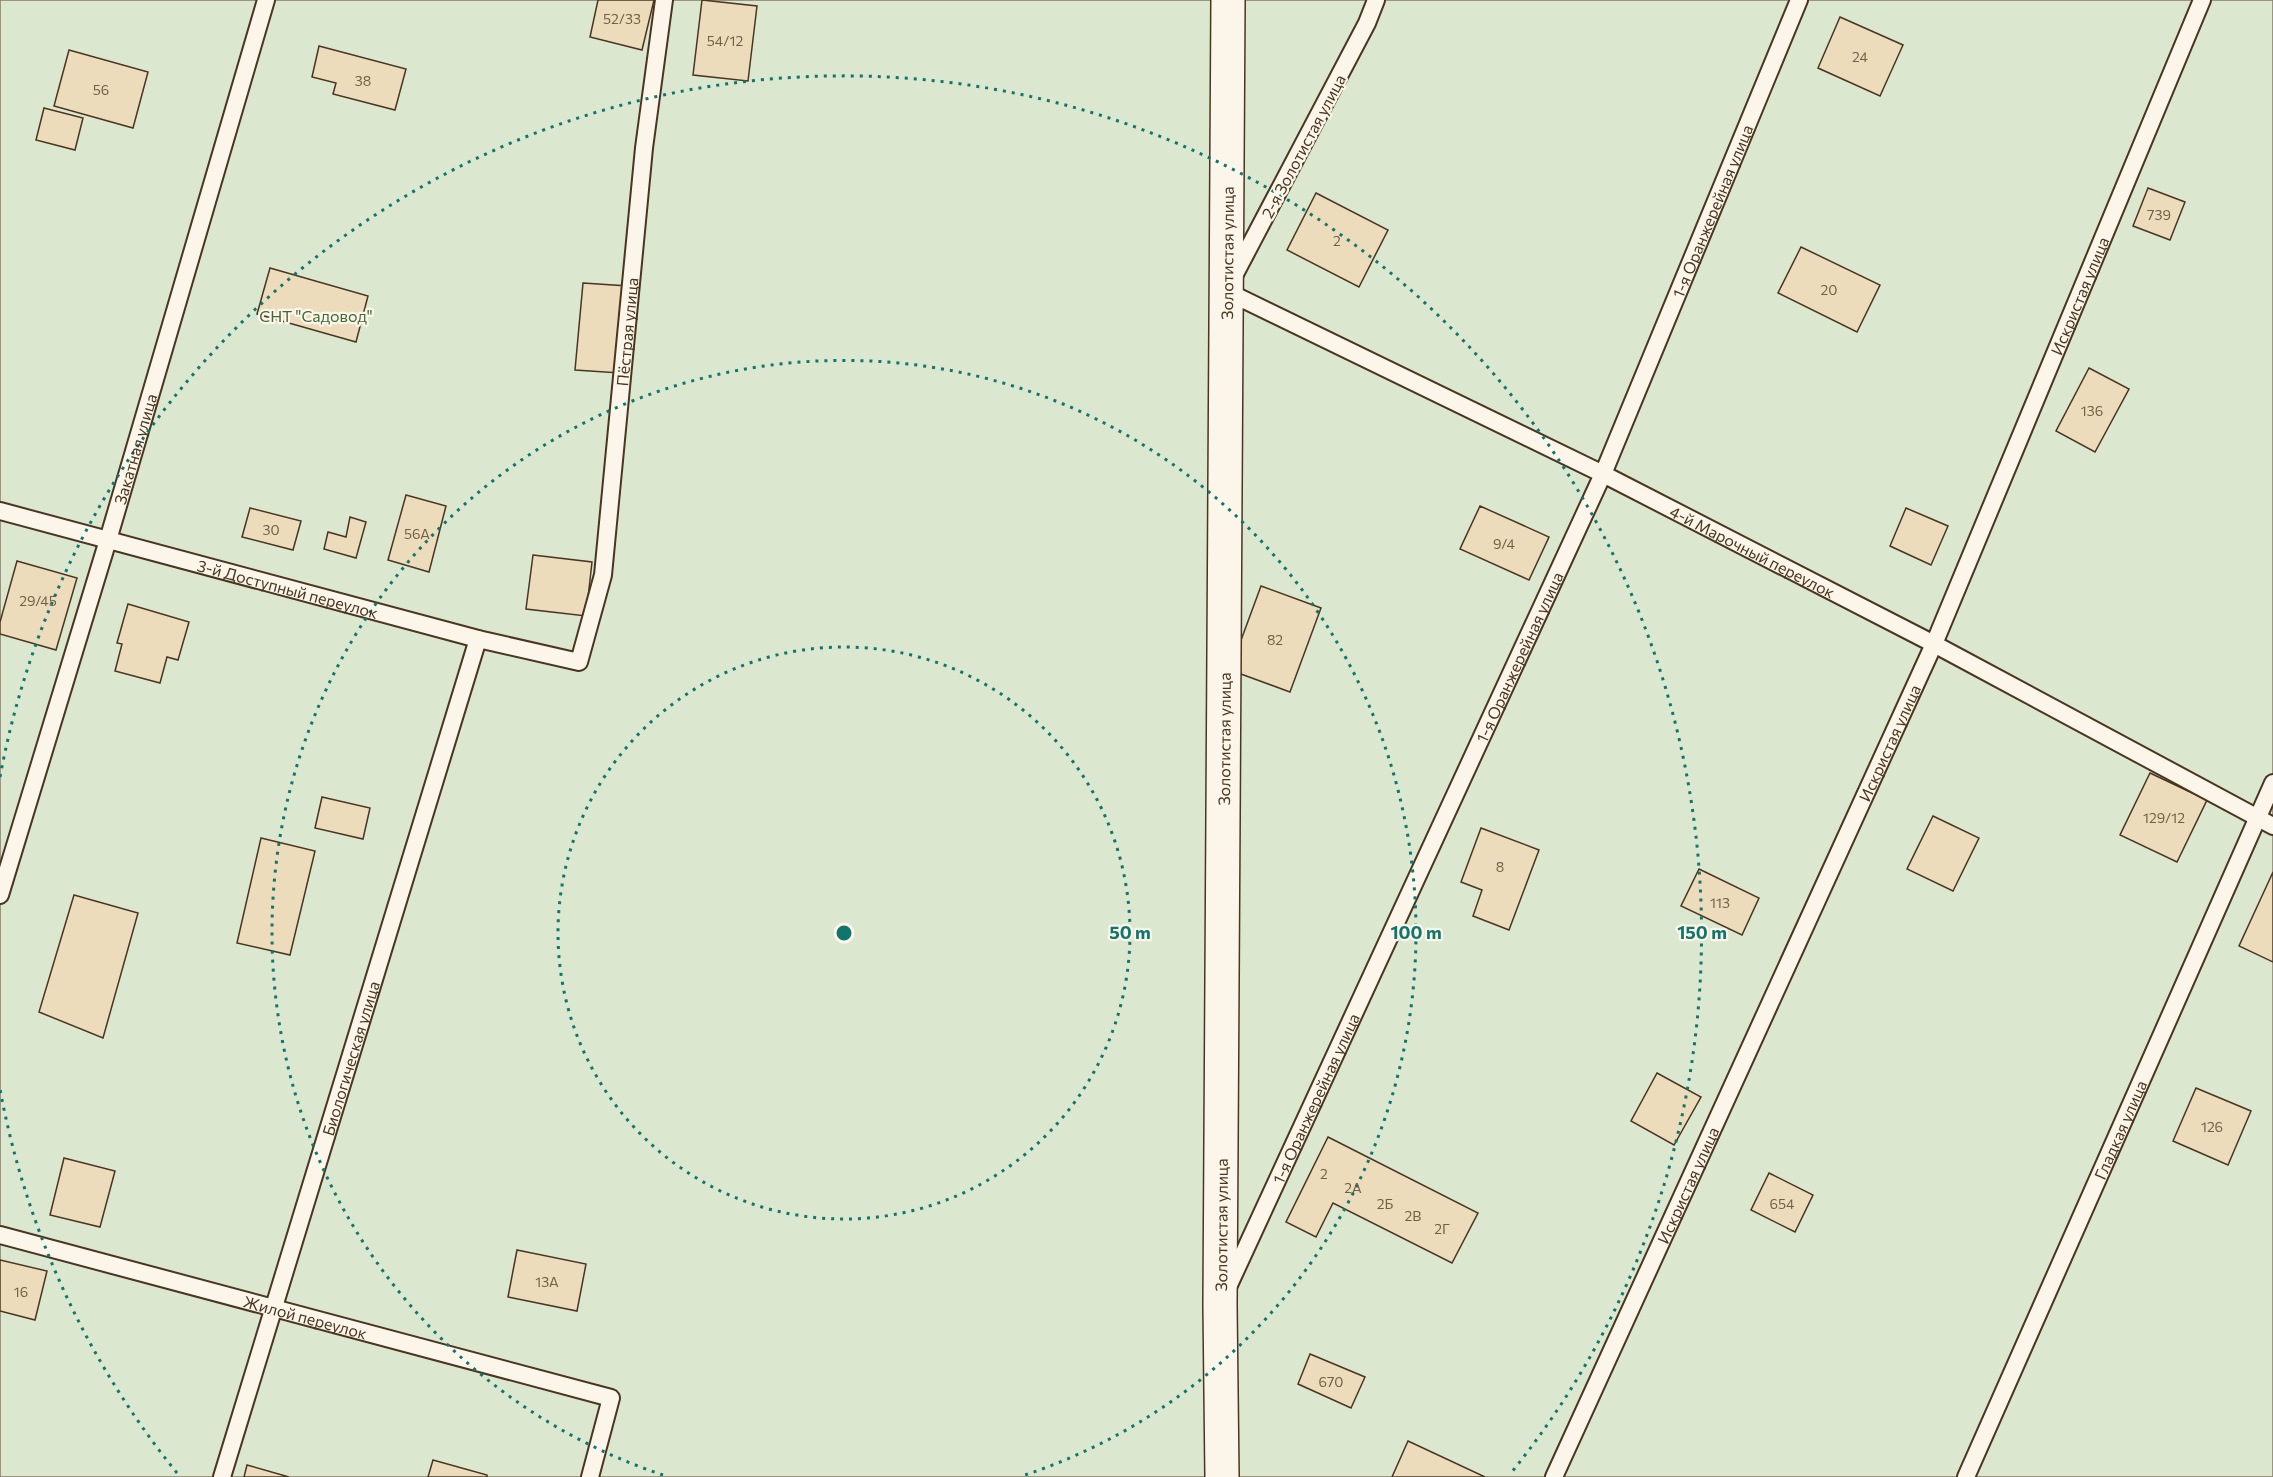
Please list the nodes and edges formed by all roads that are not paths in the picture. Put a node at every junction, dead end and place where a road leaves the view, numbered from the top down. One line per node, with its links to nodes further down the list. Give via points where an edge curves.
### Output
1 (266, 0): 10 (lane, Закатная улица)
2 (664, 0): 13 (lane, Пёстрая улица, via 644,148 603,575)
3 (1228, 0): 7 (street, Золотистая улица)
4 (1376, 0): 7 (lane, 2-я Золотистая улица)
5 (1800, 0): 8 (lane, 1-я Оранжерейная улица)
6 (2202, 0): 12 (lane, Искристая улица)
7 (1226, 291): 8 (lane, 4-й Марочный переулок); 18 (street, Золотистая улица)
8 (1603, 474): 12 (lane, 4-й Марочный переулок); 18 (lane, 1-я Оранжерейная улица)
9 (0, 511): 10 (lane, 3-й Доступный переулок)
10 (108, 540): 11 (lane, 3-й Доступный переулок); 16 (lane, Закатная улица)
11 (478, 639): 13 (lane, 3-й Доступный переулок); 19 (lane, Биологическая улица)
12 (1934, 644): 15 (lane, 4-й Марочный переулок); 23 (lane, Искристая улица)
13 (579, 662)
14 (2273, 783): 15 (lane, Гладкая улица)
15 (2266, 822): 24 (lane, Гладкая улица)
16 (0, 895)
17 (0, 1236): 19 (lane, Жилой переулок)
18 (1220, 1305): 22 (street, Золотистая улица)
19 (273, 1307): 20 (lane, Биологическая улица); 21 (lane, Жилой переулок, via 611,1398)
20 (222, 1477)
21 (590, 1477)
22 (1222, 1477)
23 (1554, 1477)
24 (1966, 1477)

